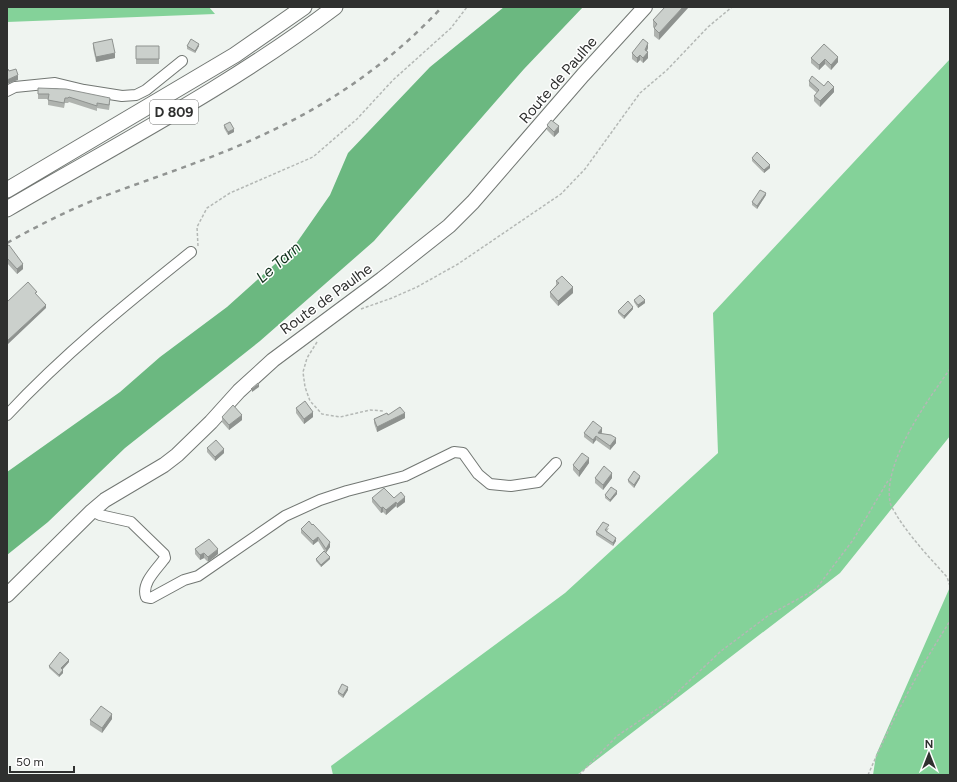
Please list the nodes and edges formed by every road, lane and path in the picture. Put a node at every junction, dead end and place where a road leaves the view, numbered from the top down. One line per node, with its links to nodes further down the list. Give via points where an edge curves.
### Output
1 (304, 7): 8 (main road, D 809, via 235,55)
2 (335, 7): 9 (main road, D 809, via 239,74)
3 (467, 7): 10 (path, via 451,28 393,80 357,119 313,157 230,193 207,208 197,227 198,246)
4 (645, 7): 18 (street, Route de Paulhe, via 474,202 449,226 273,360 177,455 105,500)
5 (732, 7): 11 (path, via 640,94 585,169 561,194 445,272 418,287)
6 (182, 62): 7 (street, via 136,96 84,90 55,83 14,87)
7 (7, 91)
8 (7, 190)
9 (7, 209)
10 (191, 252): 15 (street, via 112,315 30,390)
11 (358, 310)
12 (319, 338): 14 (path, via 307,358 303,372 304,387 310,401 322,414 340,417 370,410)
13 (950, 369): 17 (path, via 906,436)
14 (384, 411)
15 (7, 415)
16 (556, 462): 18 (street, via 538,482 511,486 490,484 478,474 463,453 454,452 405,476 320,500 286,516 198,576 184,580 151,598 146,597 144,592 147,582 166,558 164,554 131,522)
17 (889, 479): 19 (path, via 890,504 907,532 947,577); 22 (path, via 853,540 816,588 769,615 721,651 666,703 617,736)
18 (92, 511): 20 (street, Route de Paulhe)
19 (950, 586)
20 (7, 595)
21 (950, 620): 23 (path, via 898,712)
22 (579, 775)
23 (868, 775)

